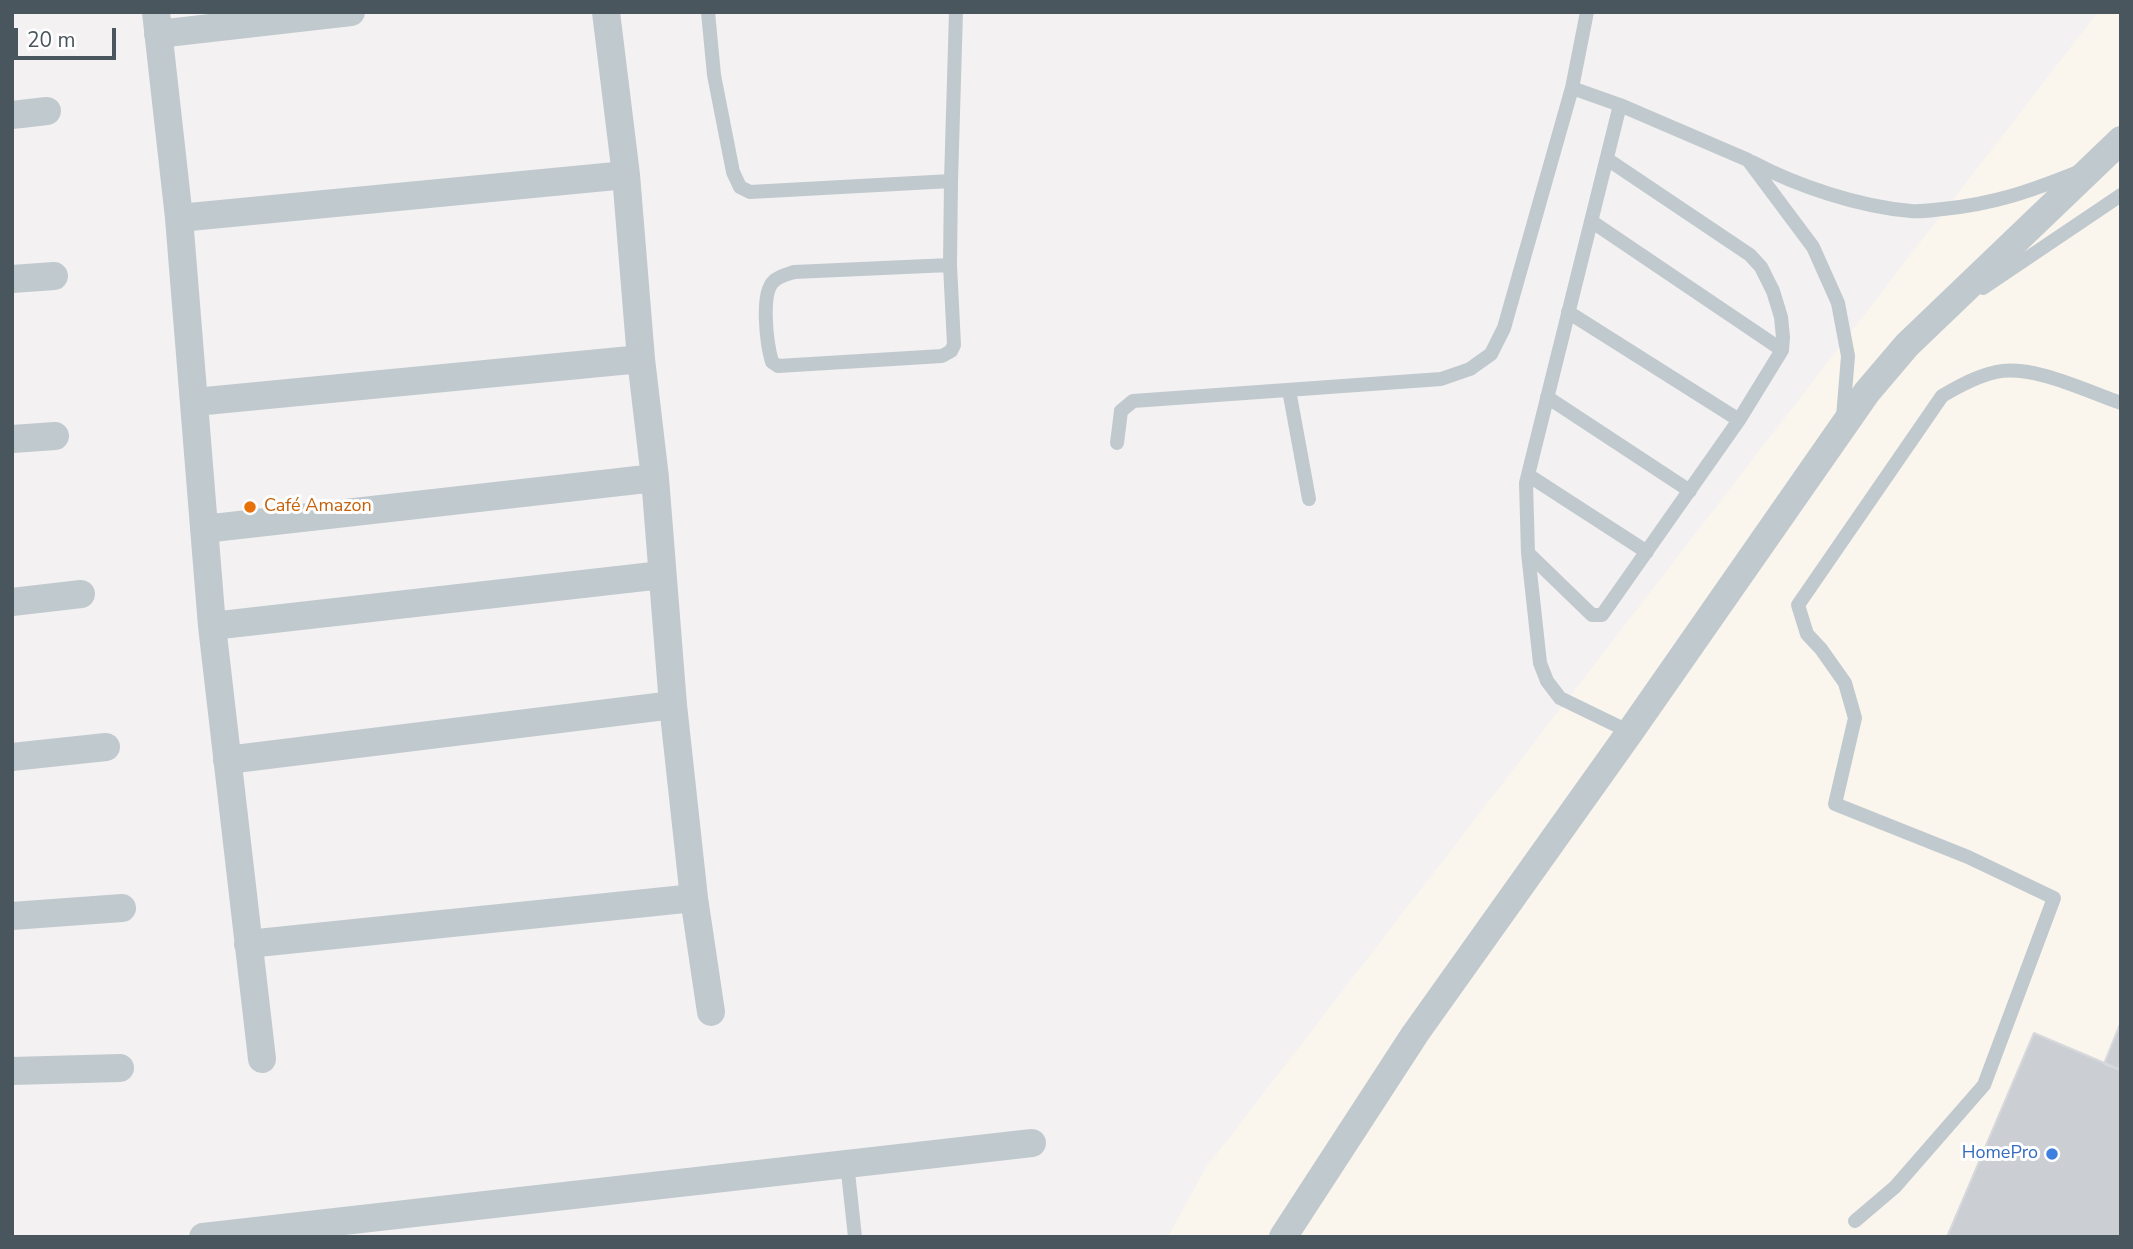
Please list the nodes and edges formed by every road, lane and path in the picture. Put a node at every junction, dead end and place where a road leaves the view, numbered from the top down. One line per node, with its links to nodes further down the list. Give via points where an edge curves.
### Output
1 (351, 12): 6 (street)
2 (606, 12): 15 (street)
3 (708, 12): 16 (lane, via 714,75 740,187 750,192)
4 (956, 12): 16 (lane)
5 (1587, 12): 7 (lane)
6 (157, 23): 18 (street)
7 (1572, 88): 8 (lane); 27 (lane, via 1504,328 1491,355 1470,369 1441,379)
8 (1620, 105): 12 (lane); 13 (lane)
9 (47, 111): 10 (street)
10 (12, 115)
11 (2121, 140): 14 (street)
12 (1607, 159): 19 (lane); 25 (lane, via 1750,255 1761,267 1781,317)
13 (1748, 160): 14 (lane, via 1782,178 1842,198 1912,212 1971,206 2026,193); 32 (lane, via 1813,247 1838,303 1848,356)
14 (2100, 162): 24 (street)
15 (625, 175): 18 (street); 26 (street)
16 (951, 181): 20 (lane)
17 (2121, 195): 24 (lane)
18 (179, 218): 29 (street)
19 (1591, 221): 23 (lane); 25 (lane)
20 (950, 265): 20 (lane, via 954,345 942,356 778,366 772,362 765,307 775,279 794,272)
21 (54, 276): 22 (street)
22 (12, 279)
23 (1568, 312): 28 (lane); 31 (lane)
24 (1930, 324): 32 (street, via 1885,369)
25 (1782, 350): 31 (lane)
26 (641, 359): 29 (street); 37 (street)
27 (1289, 390): 35 (lane, via 1133,401 1121,411); 39 (lane)
28 (1547, 397): 36 (lane); 38 (lane)
29 (195, 402): 40 (street)
30 (2121, 403): 62 (lane, via 2034,373 1998,372 1942,396 1798,605 1807,634 1845,683 1855,718 1835,804 1968,857 2054,898 1984,1085 1895,1187)
31 (1739, 420): 38 (lane)
32 (1842, 429): 48 (street)
33 (55, 436): 34 (street)
34 (12, 439)
35 (1118, 443)
36 (1528, 475): 41 (lane); 42 (lane)
37 (655, 478): 40 (street); 43 (street)
38 (1690, 491): 41 (lane)
39 (1309, 499)
40 (204, 529): 46 (street)
41 (1647, 552): 42 (lane, via 1602,615 1592,615)
42 (1528, 553): 48 (lane, via 1547,681 1560,698)
43 (662, 576): 46 (street); 47 (street)
44 (82, 594): 45 (street)
45 (12, 602)
46 (212, 626): 51 (street)
47 (673, 705): 51 (street); 52 (street)
48 (1630, 732): 65 (street, via 1415,1034)
49 (106, 747): 50 (street)
50 (12, 757)
51 (227, 760): 55 (street)
52 (695, 898): 55 (street); 56 (street)
53 (122, 908): 54 (street)
54 (12, 916)
55 (248, 944): 57 (street)
56 (711, 1012)
57 (262, 1059)
58 (120, 1068): 59 (street)
59 (12, 1071)
60 (1032, 1143): 61 (street)
61 (847, 1163): 63 (street); 64 (lane)
62 (1855, 1221)
63 (203, 1237)
64 (855, 1237)
65 (1283, 1237)

